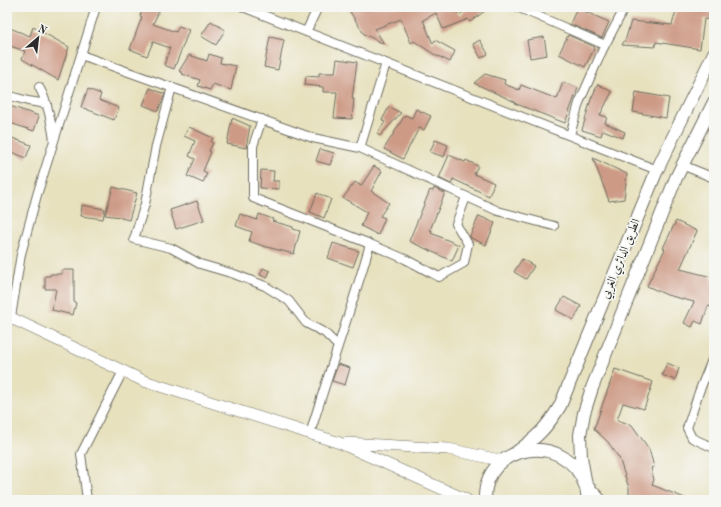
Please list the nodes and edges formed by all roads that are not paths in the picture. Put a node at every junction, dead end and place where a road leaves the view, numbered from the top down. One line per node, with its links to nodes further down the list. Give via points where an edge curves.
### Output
1 (96, 7): 9 (street)
2 (243, 7): 6 (street)
3 (318, 7): 6 (street)
4 (516, 7): 7 (street)
5 (625, 7): 7 (street)
6 (306, 32): 10 (street)
7 (605, 45): 17 (street, via 579,103)
8 (714, 53): 21 (main road, الطريق الدائري الغربي)
9 (81, 55): 12 (street); 18 (street)
10 (386, 63): 17 (street); 19 (street)
11 (39, 87): 15 (street)
12 (172, 87): 16 (street); 27 (street, via 156,146 145,204 134,239 171,248 200,264 265,286 289,301 306,323 325,334)
13 (7, 95): 15 (street)
14 (714, 102): 20 (main road, الطريق الدائري الغربي)
15 (47, 104): 18 (street)
16 (262, 119): 19 (street, via 313,138); 25 (street, via 253,146 253,198)
17 (570, 135): 21 (street)
18 (54, 142): 26 (street, via 21,254)
19 (360, 148): 23 (street)
20 (682, 165): 22 (street); 34 (main road, الطريق الدائري الغربي, via 584,413 580,435)
21 (657, 170): 33 (main road, الطريق الدائري الغربي, via 560,406 550,423 534,440)
22 (714, 178)
23 (466, 196): 24 (street, via 498,211); 25 (street, via 456,224 468,244 464,263 439,277)
24 (554, 226)
25 (370, 244): 27 (street)
26 (9, 317): 29 (street)
27 (338, 346): 30 (street)
28 (714, 356): 32 (street, via 687,428 692,438)
29 (123, 371): 30 (street, via 144,381); 35 (street, via 81,454)
30 (310, 434): 31 (street)
31 (340, 443): 33 (street, via 448,449); 36 (street)
32 (714, 448)
33 (509, 457): 34 (main road, via 531,449 548,450 564,458 577,470); 37 (main road, الطريق الدائري الغربي, via 490,477 484,493)
34 (586, 485): 38 (main road, الطريق الدائري الغربي); 39 (main road)
35 (87, 500)
36 (467, 500)
37 (485, 500)
38 (588, 500)
39 (600, 500)

